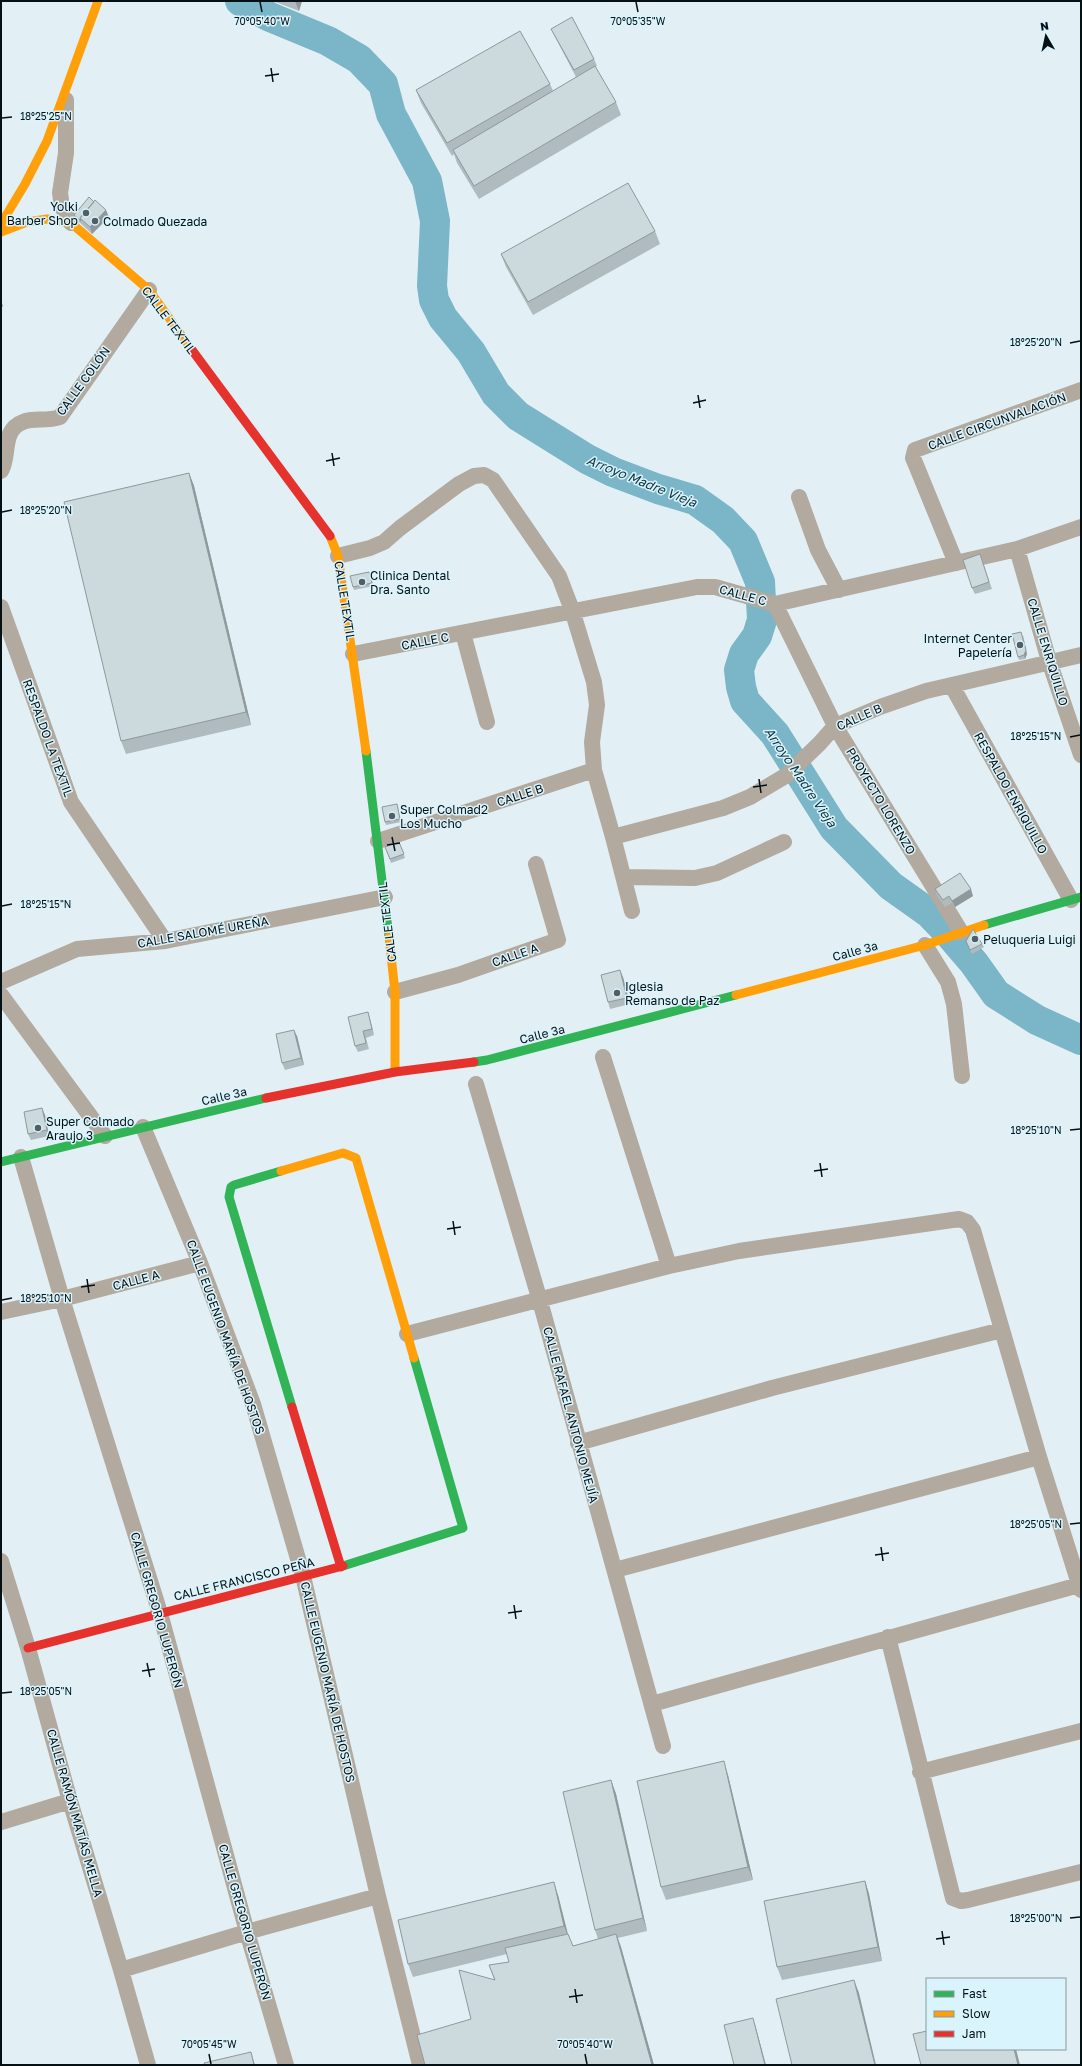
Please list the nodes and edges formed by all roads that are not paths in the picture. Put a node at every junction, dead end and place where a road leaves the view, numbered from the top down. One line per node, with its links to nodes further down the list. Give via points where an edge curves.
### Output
1 (98, 1): 2 (street)
2 (66, 93): 3 (street, CALLE TEXTIL, via 66,153 60,193 62,206); 4 (street, via 47,141)
3 (71, 223): 5 (street, via 47,219); 6 (street, CALLE TEXTIL)
4 (1, 224)
5 (1, 232)
6 (149, 290): 8 (street, CALLE COLÓN, via 60,417 49,421 23,422 14,428 5,448 5,463); 12 (street, CALLE TEXTIL, via 329,534)
7 (1081, 390): 13 (street, CALLE CIRCUNVALACIÓN, via 916,450 913,458)
8 (1, 471)
9 (799, 497): 14 (street, via 818,550)
10 (1081, 528): 11 (street, CALLE C)
11 (1016, 549): 13 (street, CALLE C); 21 (street, CALLE ENRIQUILLO)
12 (338, 556): 17 (street, via 384,542 459,484 474,476 484,475 493,480 558,576); 19 (street, CALLE TEXTIL)
13 (956, 563): 14 (street, CALLE C)
14 (839, 590): 15 (street, CALLE C)
15 (775, 604): 17 (street, CALLE C, via 715,587 697,587); 24 (street, PROYECTO LORENZO)
16 (1, 607): 36 (street, RESPALDO LA TEXTIL, via 71,802)
17 (572, 610): 18 (street, CALLE C); 26 (street, via 594,682 597,705 592,742)
18 (463, 633): 19 (street, CALLE C); 23 (street)
19 (353, 654): 28 (street, CALLE TEXTIL)
20 (1081, 656): 21 (street, CALLE B)
21 (1049, 662): 22 (street, CALLE B); 25 (street, CALLE ENRIQUILLO)
22 (952, 686): 24 (street, CALLE B, via 926,691); 33 (street, RESPALDO ENRIQUILLO)
23 (487, 722)
24 (834, 726): 27 (street, CALLE B, via 787,775 750,797 723,808); 35 (street, PROYECTO LORENZO)
25 (1081, 755)
26 (594, 770): 27 (street); 28 (street, CALLE B)
27 (613, 837): 31 (street)
28 (378, 841): 32 (street, CALLE TEXTIL)
29 (784, 842): 31 (street, via 717,873 695,878)
30 (536, 864): 39 (street, CALLE A, via 558,940 458,975)
31 (624, 877): 34 (street)
32 (385, 896): 36 (street, CALLE SALOMÉ UREÑA); 39 (street, CALLE TEXTIL)
33 (1076, 898): 35 (street, Calle 3ª)
34 (632, 911)
35 (961, 932): 37 (street, Calle 3ª)
36 (165, 941): 38 (street, CALLE SALOMÉ UREÑA, via 77,949)
37 (929, 944): 42 (street, Calle 3ª, via 487,1060); 43 (street, via 948,982 954,1004)
38 (1, 982)
39 (396, 992): 42 (street, CALLE TEXTIL)
40 (1, 995): 46 (street)
41 (603, 1057): 50 (street)
42 (395, 1072): 45 (street, Calle 3ª)
43 (962, 1076)
44 (476, 1084): 52 (street, CALLE RAFAEL ANTONIO MEJÍA)
45 (143, 1127): 46 (street, Calle 3ª); 49 (street, CALLE EUGENIO MARÍA DE HOSTOS)
46 (105, 1136): 47 (street, Calle 3ª)
47 (22, 1157): 48 (street, Calle 3ª); 51 (street, CALLE GREGORIO LUPERÓN)
48 (1, 1162)
49 (200, 1263): 51 (street, CALLE A); 61 (street, CALLE EUGENIO MARÍA DE HOSTOS, via 253,1404)
50 (669, 1266): 52 (street); 54 (street, via 739,1251 959,1219 967,1222 973,1230)
51 (62, 1299): 53 (street, CALLE A); 63 (street, CALLE GREGORIO LUPERÓN)
52 (540, 1300): 55 (street); 56 (street, CALLE RAFAEL ANTONIO MEJÍA)
53 (1, 1312)
54 (1002, 1330): 56 (street, via 772,1388); 57 (street)
55 (407, 1334): 59 (street, CALLE FRANCISCO PEÑA, via 463,1528); 59 (street, via 356,1158 343,1153 231,1188 229,1197)
56 (578, 1443): 60 (street, CALLE RAFAEL ANTONIO MEJÍA)
57 (1039, 1457): 60 (street); 62 (street)
58 (1, 1561): 65 (street, CALLE RAMÓN MATÍAS MELLA)
59 (341, 1567): 61 (street, CALLE FRANCISCO PEÑA)
60 (615, 1570): 66 (street, CALLE RAFAEL ANTONIO MEJÍA)
61 (303, 1576): 63 (street, CALLE FRANCISCO PEÑA); 73 (street, CALLE EUGENIO MARÍA DE HOSTOS)
62 (1080, 1588): 64 (street)
63 (160, 1613): 65 (street, CALLE FRANCISCO PEÑA); 74 (street, CALLE GREGORIO LUPERÓN)
64 (888, 1637): 66 (street); 69 (street)
65 (28, 1648): 70 (street, CALLE RAMÓN MATÍAS MELLA)
66 (652, 1704): 68 (street, CALLE RAFAEL ANTONIO MEJÍA)
67 (1081, 1731): 69 (street)
68 (663, 1746)
69 (920, 1772): 72 (street, via 953,1898 968,1900)
70 (70, 1801): 71 (street); 75 (street, CALLE RAMÓN MATÍAS MELLA)
71 (1, 1822)
72 (1081, 1872)
73 (378, 1896): 74 (street); 78 (street, CALLE EUGENIO MARÍA DE HOSTOS)
74 (247, 1932): 75 (street); 77 (street, CALLE GREGORIO LUPERÓN)
75 (121, 1970): 76 (street, CALLE RAMÓN MATÍAS MELLA)
76 (148, 2065)
77 (286, 2065)
78 (420, 2065)

